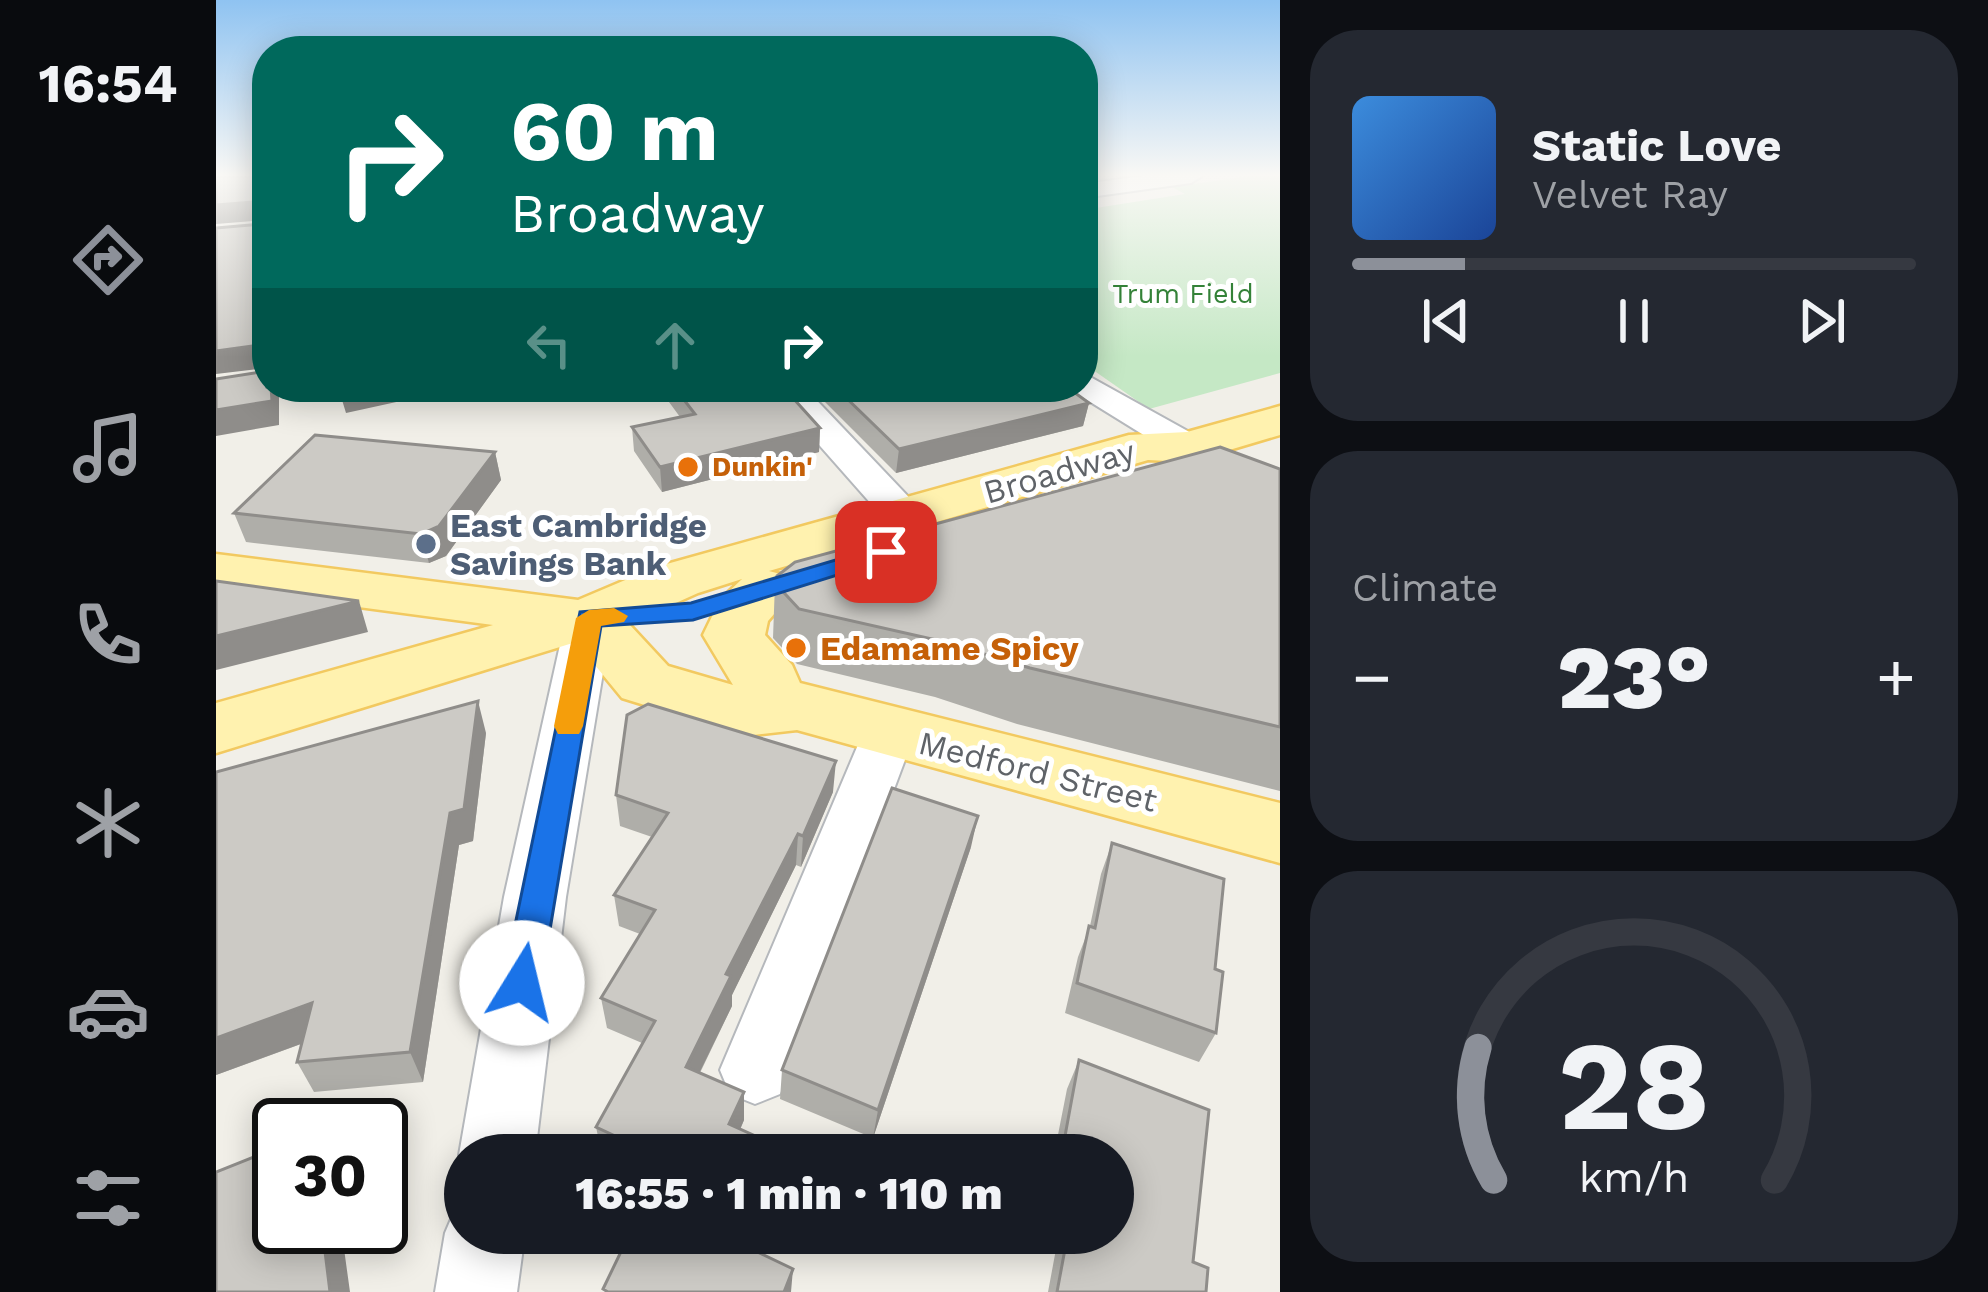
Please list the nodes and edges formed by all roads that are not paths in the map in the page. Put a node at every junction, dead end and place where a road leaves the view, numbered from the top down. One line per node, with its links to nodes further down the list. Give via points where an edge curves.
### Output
1 (1098, 391): 4 (street)
2 (799, 402): 5 (street)
3 (1280, 421): 4 (main road, Broadway)
4 (1189, 447): 5 (main road, Broadway, via 1172,463)
5 (915, 527): 7 (main road, Broadway); 8 (main road, Broadway, via 677,580)
6 (216, 571): 8 (main road, Medford Street)
7 (767, 590): 8 (main road, Broadway); 9 (main road, via 737,616 733,637 742,658)
8 (603, 636): 9 (main road, Medford Street, via 645,682 745,712); 10 (main road, Broadway); 14 (street, via 535,897)
9 (783, 694): 11 (main road, Medford Street)
10 (216, 728)
11 (889, 733): 12 (main road, Medford Street); 13 (street)
12 (1280, 833)
13 (754, 1070)
14 (500, 1134)
15 (482, 1254): 16 (street)
16 (476, 1292)

